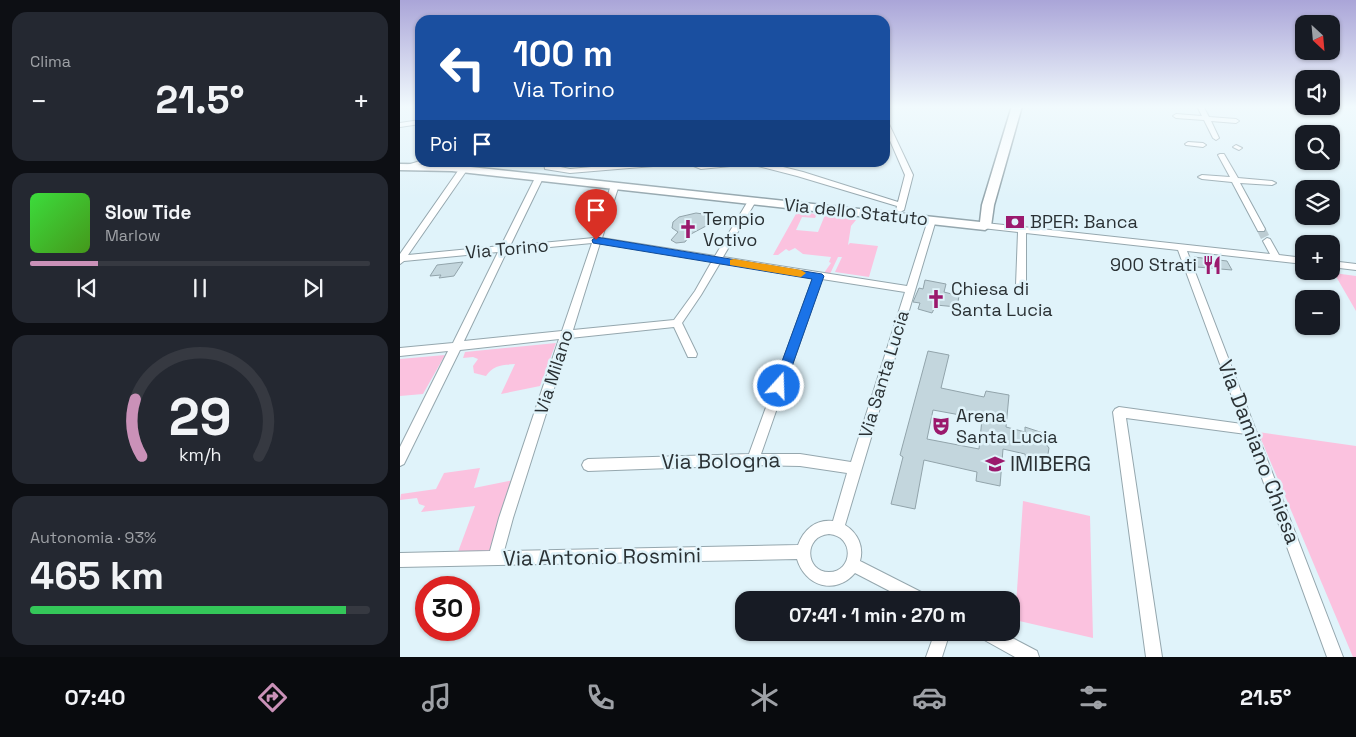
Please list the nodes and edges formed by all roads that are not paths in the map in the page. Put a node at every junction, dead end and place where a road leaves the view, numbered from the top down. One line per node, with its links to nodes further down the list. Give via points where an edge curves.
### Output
1 (892, 137): 17 (street, via 909,175)
2 (1008, 137): 19 (street, via 990,196)
3 (1188, 144): 4 (street)
4 (1203, 145)
5 (1222, 155): 13 (street)
6 (465, 167): 27 (street)
7 (472, 167): 12 (street, Via dello Statuto)
8 (548, 167): 9 (street, via 570,171)
9 (616, 167)
10 (773, 167): 17 (street)
11 (1202, 177): 13 (street)
12 (539, 178): 15 (street, Via dello Statuto); 25 (street)
13 (1234, 180): 14 (street); 20 (street)
14 (1272, 183)
15 (615, 185): 16 (street, Via dello Statuto); 22 (street, Via Milano)
16 (752, 201): 17 (street, Via dello Statuto); 28 (street)
17 (900, 211): 18 (street, Via dello Statuto)
18 (932, 220): 19 (street, Via dello Statuto); 34 (street, Via Santa Lucia)
19 (985, 226): 21 (street, Via dello Statuto)
20 (1260, 229)
21 (1022, 230): 24 (street, Via dello Statuto); 33 (street)
22 (596, 240): 25 (street, Via Torino); 28 (street, Via Torino); 36 (street, Via Milano)
23 (1267, 241): 26 (street)
24 (1182, 248): 26 (street, Via dello Statuto); 40 (street, Via Damiano Chiesa)
25 (504, 249): 27 (street, Via Torino); 37 (street)
26 (1276, 258): 29 (street, Via dello Statuto)
27 (400, 260)
28 (717, 260): 32 (street, Via Torino); 35 (street)
29 (1295, 260)
30 (1340, 264): 31 (street)
31 (1356, 267)
32 (818, 276): 34 (street, Via Torino); 41 (street)
33 (1020, 285)
34 (910, 290): 44 (street, Via Santa Lucia)
35 (677, 323): 36 (street); 39 (street)
36 (566, 334): 37 (street); 47 (street, Via Milano)
37 (456, 346): 38 (street); 42 (street)
38 (400, 352)
39 (692, 354)
40 (1251, 430): 55 (street, via 1119,412); 56 (street, Via Damiano Chiesa)
41 (753, 459): 43 (street, Via Bologna); 44 (street, Via Bologna, via 800,460)
42 (400, 460)
43 (588, 465)
44 (854, 468): 45 (street, Via Santa Lucia)
45 (838, 528): 46 (street, via 815,532 807,541); 49 (street, via 852,541 854,554)
46 (804, 552): 47 (street, Via Antonio Rosmini); 49 (street, via 806,567 821,578 836,578)
47 (495, 559): 48 (street, Via Antonio Rosmini)
48 (400, 560)
49 (851, 564): 50 (street)
50 (904, 591)
51 (940, 641): 53 (street)
52 (1001, 641): 54 (street)
53 (934, 657)
54 (1031, 657)
55 (1154, 657)
56 (1335, 657)

